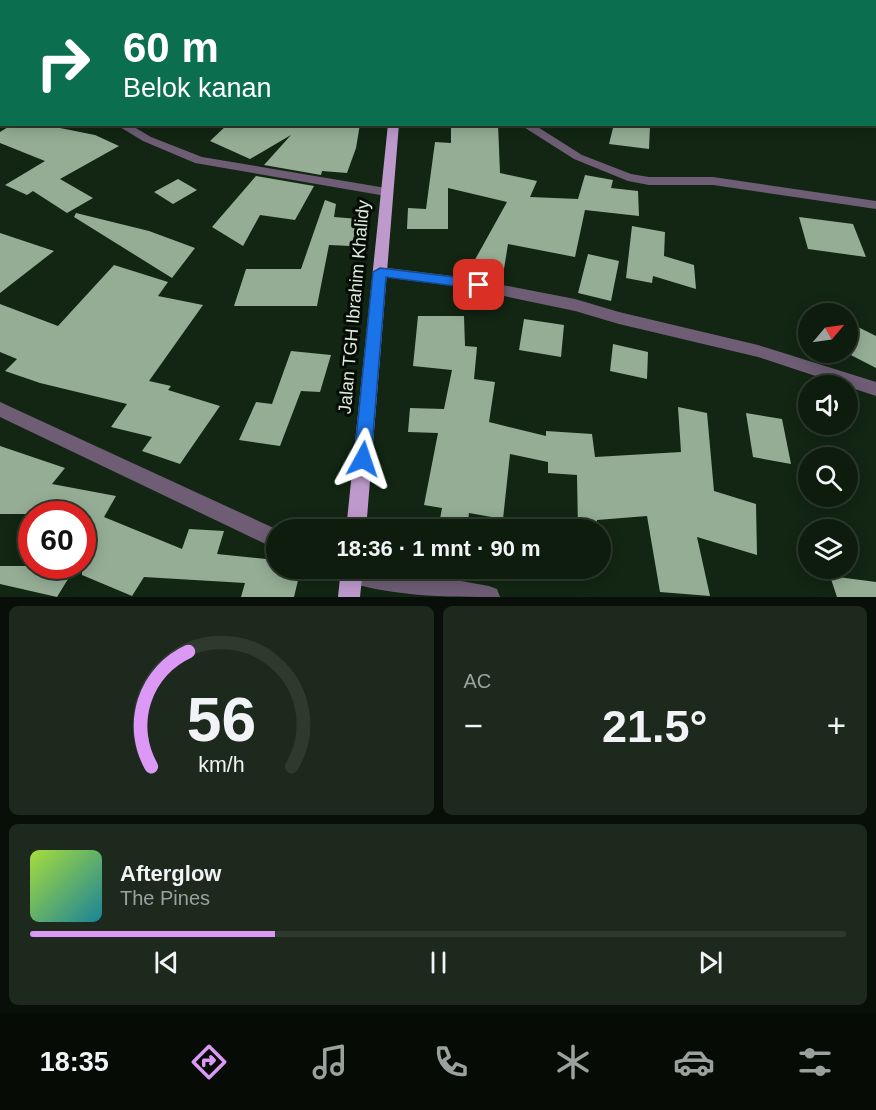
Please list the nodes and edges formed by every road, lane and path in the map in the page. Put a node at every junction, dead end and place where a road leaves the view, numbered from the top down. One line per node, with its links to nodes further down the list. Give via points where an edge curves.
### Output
1 (124, 126): 4 (street, via 199,160)
2 (394, 126): 4 (main road, Jalan TGH Ibrahim Khalidy)
3 (527, 126): 5 (street, via 578,157 628,177 649,181 713,181)
4 (386, 192): 6 (main road, Jalan TGH Ibrahim Khalidy)
5 (876, 205)
6 (380, 272): 7 (street, via 461,282 575,305 758,351); 9 (main road, Jalan TGH Ibrahim Khalidy)
7 (876, 389)
8 (0, 409): 10 (street)
9 (357, 519)
10 (266, 534)
11 (349, 579): 13 (main road)
12 (396, 579): 14 (street)
13 (349, 597)
14 (489, 597)

